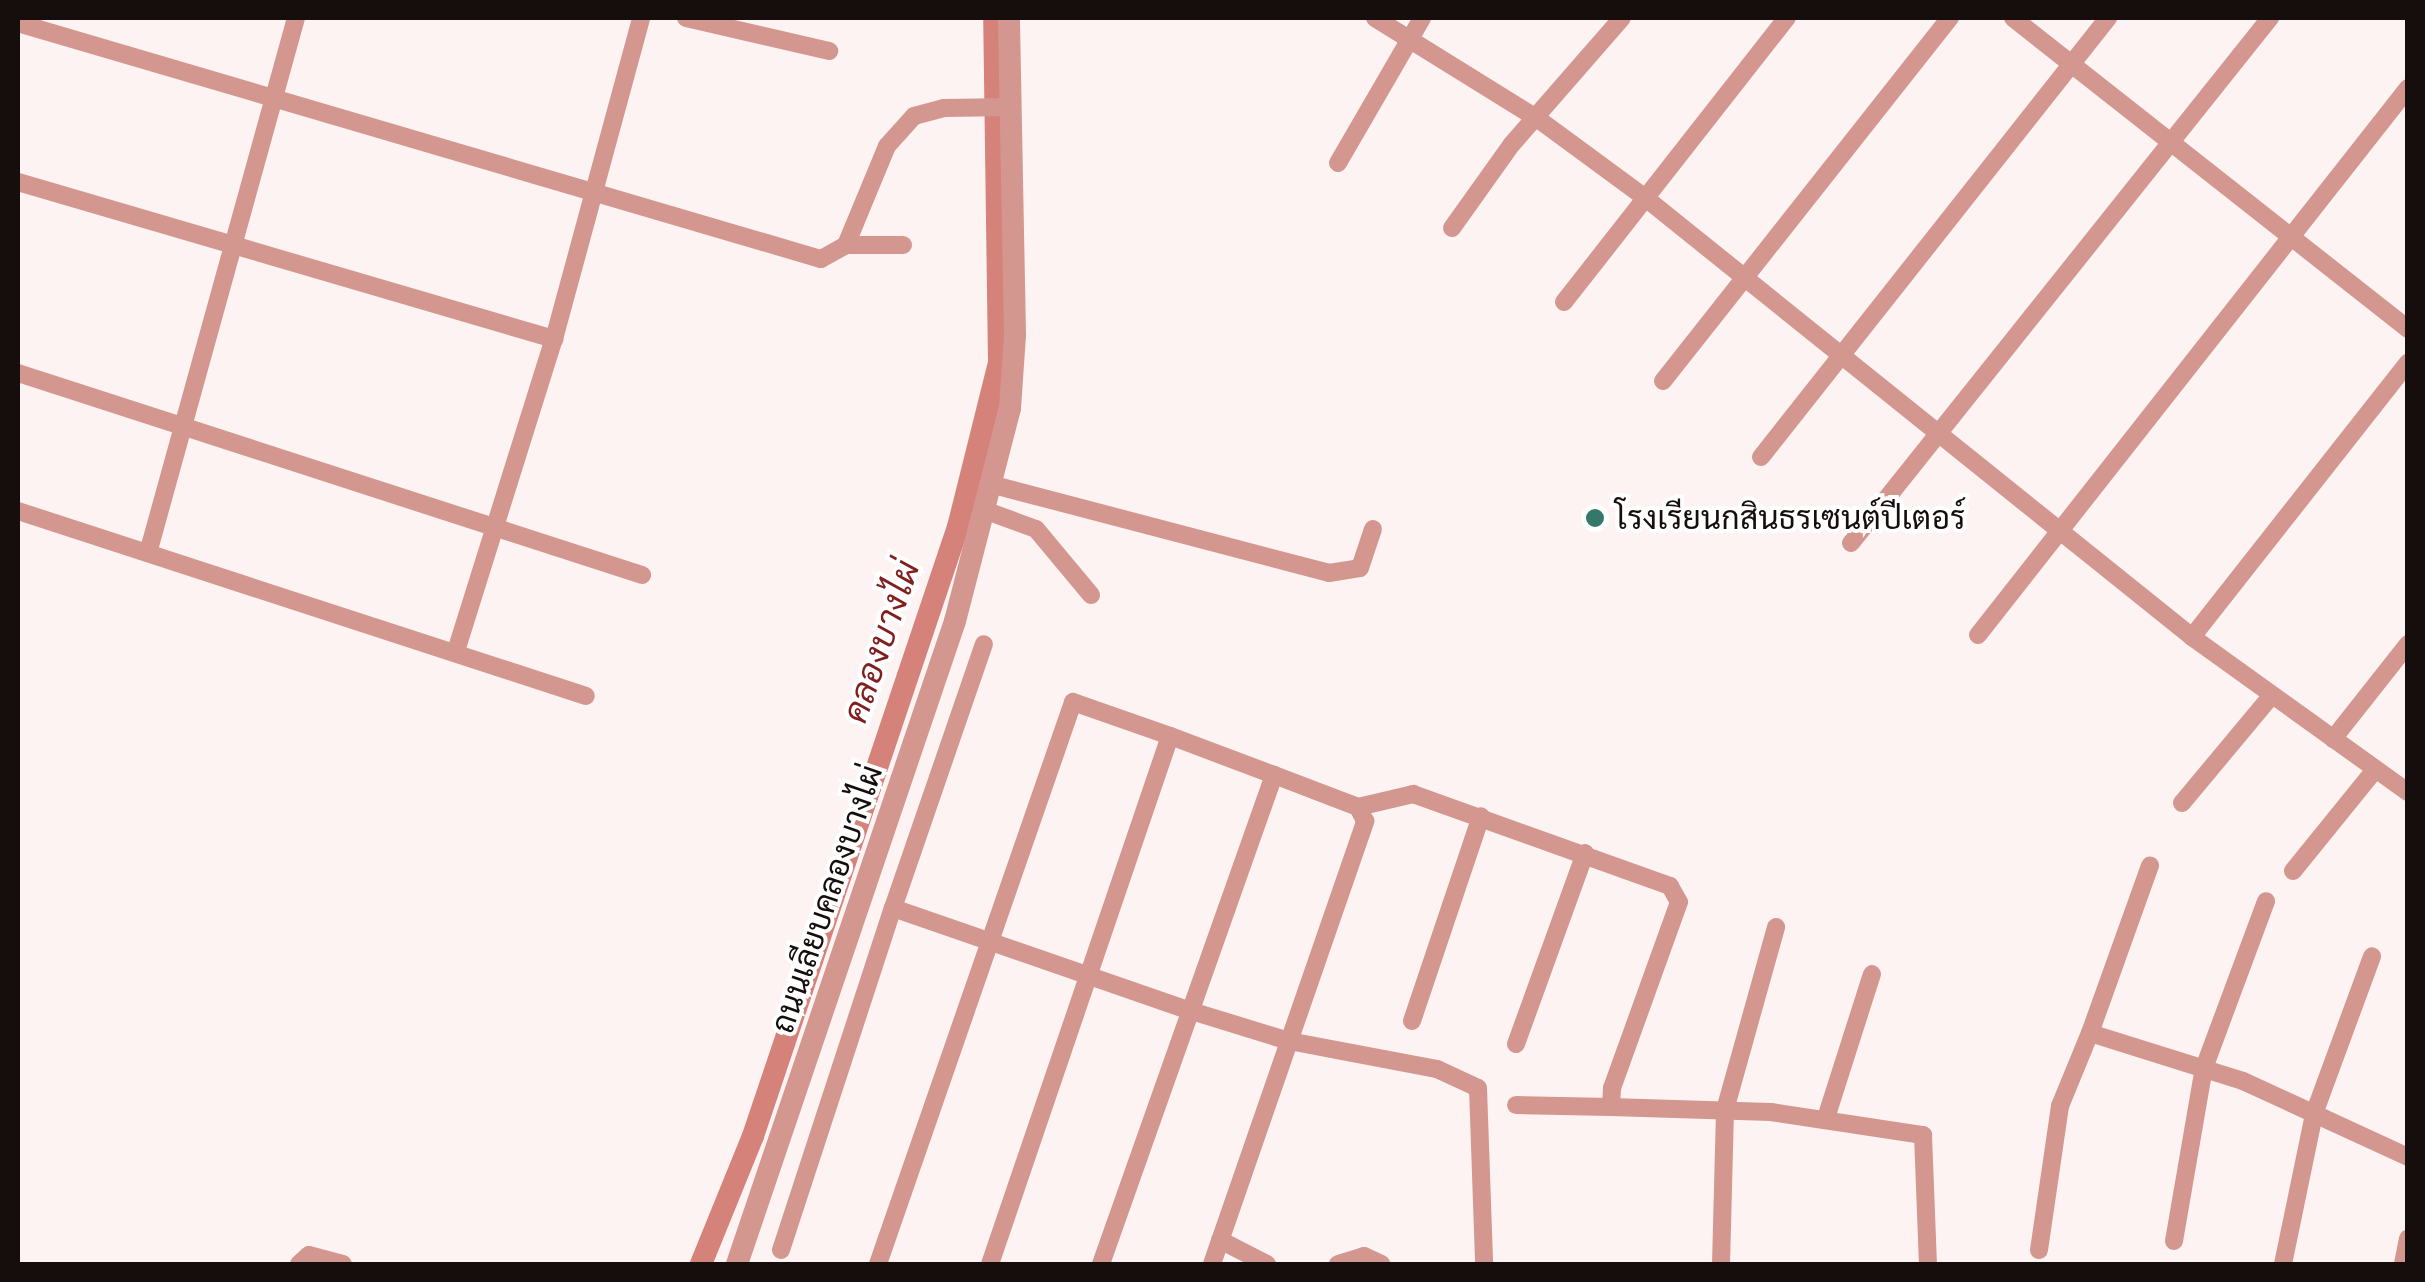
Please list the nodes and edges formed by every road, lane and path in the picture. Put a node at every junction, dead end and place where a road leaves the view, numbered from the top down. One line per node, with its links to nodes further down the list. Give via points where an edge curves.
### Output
1 (296, 18): 18 (street)
2 (641, 18): 24 (street)
3 (686, 18): 15 (street)
4 (1009, 18): 19 (street, ถนนเลียบคลองบางไผ่)
5 (1374, 18): 14 (street)
6 (1422, 18): 14 (street)
7 (1622, 18): 20 (street)
8 (1787, 18): 25 (street)
9 (1950, 18): 31 (street)
10 (2013, 18): 16 (street)
11 (2108, 18): 16 (street)
12 (2270, 18): 21 (street)
13 (18, 23): 18 (street)
14 (1410, 38): 20 (street); 22 (street)
15 (829, 50)
16 (2071, 64): 21 (street); 35 (street)
17 (2408, 88): 27 (street)
18 (275, 96): 24 (street); 28 (street)
19 (1005, 108): 29 (street, via 927,110 899,128); 42 (street, ถนนเลียบคลองบางไผ่, via 1014,375)
20 (1538, 119): 25 (street); 26 (street)
21 (2171, 143): 27 (street); 40 (street)
22 (1338, 163)
23 (18, 182): 28 (street)
24 (596, 194): 29 (street, via 816,259 833,257); 34 (street)
25 (1643, 196): 31 (street); 32 (street)
26 (1452, 228)
27 (2289, 238): 33 (street); 45 (street)
28 (236, 242): 34 (street); 39 (street)
29 (846, 245): 30 (street)
30 (903, 246)
31 (1741, 276): 35 (street); 38 (street)
32 (1564, 302)
33 (2408, 329)
34 (554, 339): 47 (street)
35 (1840, 357): 40 (street); 41 (street)
36 (2408, 363): 53 (street)
37 (18, 373): 39 (street)
38 (1662, 381)
39 (180, 424): 47 (street); 49 (street)
40 (1940, 432): 45 (street); 48 (street)
41 (1761, 457)
42 (990, 484): 43 (street, ถนนเลียบคลองบางไผ่); 46 (street, via 1329,572 1360,568)
43 (984, 510): 51 (street, via 1036,529); 96 (street, ถนนเลียบคลองบางไผ่, via 955,621)
44 (18, 511): 49 (street)
45 (2061, 526): 52 (street); 53 (street)
46 (1373, 528)
47 (495, 532): 50 (street); 56 (street)
48 (1851, 543)
49 (148, 553): 56 (street)
50 (642, 575)
51 (1091, 595)
52 (1978, 635)
53 (2192, 637): 58 (street)
54 (984, 644): 71 (street)
55 (2408, 644): 60 (street)
56 (456, 652): 57 (street)
57 (586, 696)
58 (2272, 696): 60 (street); 64 (street)
59 (1170, 736): 62 (street); 73 (street, via 1073,702); 75 (street)
60 (2333, 739): 61 (street)
61 (2374, 771): 63 (street); 69 (street)
62 (1274, 776): 65 (street); 77 (street)
63 (2408, 792)
64 (2182, 803)
65 (1358, 807): 66 (street, via 1413,794); 80 (street, via 1365,820)
66 (1480, 816): 67 (street); 78 (street)
67 (1585, 852): 81 (street); 84 (street, via 1670,886 1679,902 1612,1088)
68 (2150, 865): 79 (street)
69 (2294, 871)
70 (2266, 901): 82 (street)
71 (893, 908): 73 (street); 92 (street)
72 (1776, 927): 85 (street)
73 (992, 940): 75 (street); 97 (street)
74 (2372, 956): 86 (street)
75 (1088, 972): 77 (street); 98 (street)
76 (1872, 974): 87 (street)
77 (1188, 1010): 80 (street); 99 (street)
78 (1412, 1021)
79 (2090, 1033): 82 (street); 93 (street, via 2060,1106)
80 (1288, 1041): 90 (street); 104 (street, via 1437,1068 1478,1088)
81 (1516, 1044)
82 (2204, 1068): 86 (street); 91 (street)
83 (1516, 1105): 84 (street)
84 (1612, 1107): 85 (street)
85 (1726, 1110): 87 (street); 105 (street)
86 (2314, 1114): 88 (street); 107 (street)
87 (1826, 1118): 106 (street, via 1923,1135)
88 (2408, 1157)
89 (2408, 1238): 108 (street)
90 (1220, 1240): 100 (street); 101 (street)
91 (2174, 1241)
92 (781, 1250)
93 (2039, 1250)
94 (299, 1264): 95 (street, via 309,1254)
95 (342, 1264)
96 (736, 1264)
97 (878, 1264)
98 (990, 1264)
99 (1101, 1264)
100 (1212, 1264)
101 (1267, 1264)
102 (1338, 1264): 103 (street, via 1364,1256)
103 (1381, 1264)
104 (1484, 1264)
105 (1721, 1264)
106 (1928, 1264)
107 (2284, 1264)
108 (2403, 1264)

